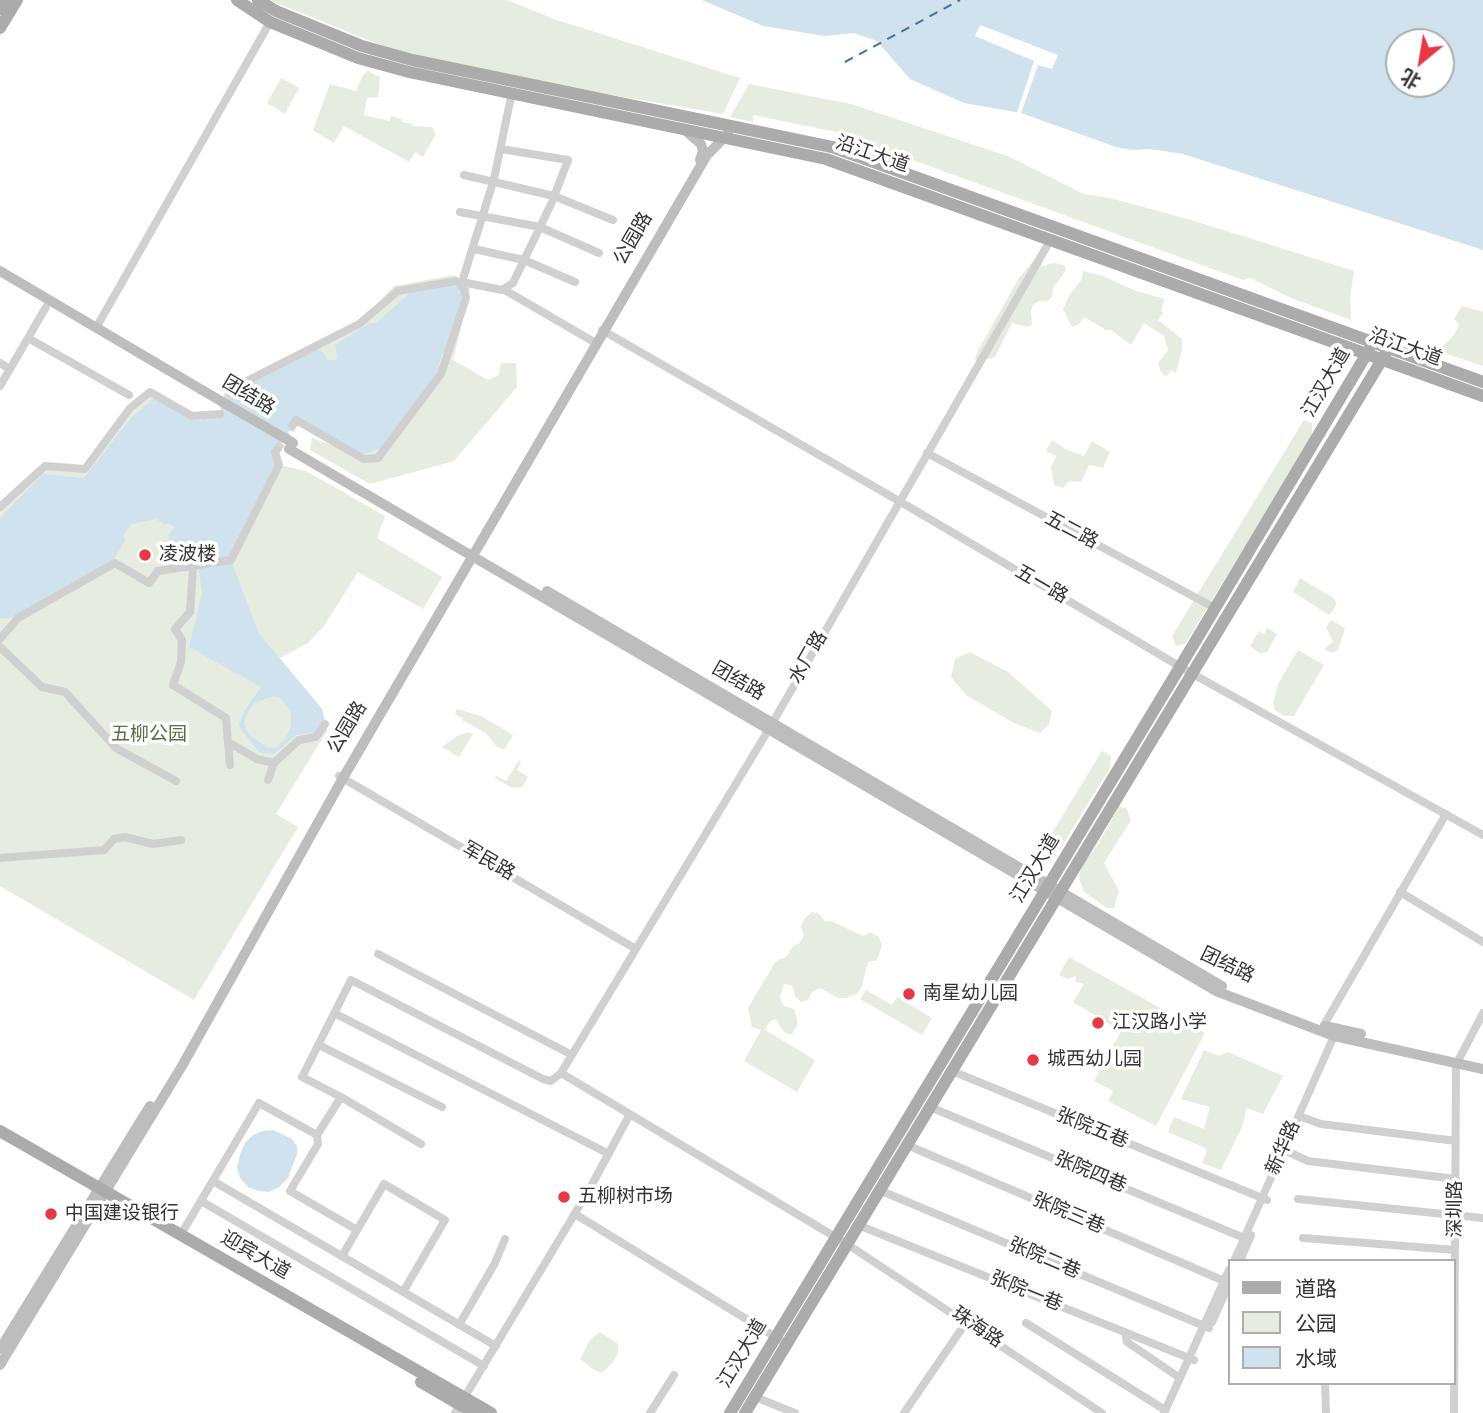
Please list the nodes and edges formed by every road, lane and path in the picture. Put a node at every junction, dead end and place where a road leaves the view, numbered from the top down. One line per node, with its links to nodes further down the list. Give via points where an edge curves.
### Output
1 (5, 0): 5 (main road)
2 (17, 0): 7 (main road)
3 (237, 0): 6 (main road, 沿江大道)
4 (258, 0): 10 (main road, 沿江大道, via 362,46 412,60)
5 (0, 9)
6 (270, 22): 8 (main road, 沿江大道, via 358,58); 29 (street)
7 (0, 28)
8 (512, 92): 9 (main road, 沿江大道); 12 (street)
9 (681, 128): 11 (main road, 沿江大道); 30 (main road, 公园路, via 701,144 701,158)
10 (745, 129): 11 (main road); 33 (main road, 沿江大道, via 832,147)
11 (723, 137): 20 (main road, 沿江大道, via 826,159); 30 (main road, via 707,155)
12 (501, 149): 14 (street); 15 (street, via 568,160)
13 (464, 175): 14 (street)
14 (494, 181): 15 (street); 17 (street)
15 (554, 196): 18 (street); 19 (street)
16 (460, 212): 17 (street)
17 (484, 217): 19 (street); 21 (street)
18 (613, 220)
19 (540, 227): 22 (street); 23 (street)
20 (1051, 240): 33 (main road, 沿江大道); 46 (street, 水厂路)
21 (474, 249): 23 (street); 27 (street, via 462,282)
22 (599, 253)
23 (524, 260): 26 (street); 27 (street, via 513,283)
24 (0, 271): 29 (main road, 团结路)
25 (0, 279): 28 (main road, 团结路)
26 (575, 282)
27 (503, 289): 32 (street)
28 (46, 307): 31 (street); 40 (main road, 团结路)
29 (96, 328): 40 (main road, 团结路)
30 (603, 331): 32 (main road, 公园路); 47 (street, 五一路); 49 (main road)
31 (28, 338): 36 (street); 41 (street)
32 (594, 342): 49 (main road, 公园路)
33 (1369, 349): 34 (main road, 沿江大道); 51 (main road, 江汉大道)
34 (1385, 355): 37 (main road, 沿江大道); 42 (main road, 沿江大道); 54 (main road, 江汉大道)
35 (0, 363): 36 (street)
36 (10, 369): 38 (street)
37 (1483, 382)
38 (0, 386)
39 (234, 390): 44 (street, via 359,324 398,291 456,281 464,289 466,298 441,374 378,458 364,459 296,420)
40 (201, 393): 49 (main road, 团结路)
41 (129, 395)
42 (1483, 396)
43 (220, 414): 48 (street, via 192,416 150,392 130,408 85,469 45,466)
44 (293, 425)
45 (276, 450): 50 (street, via 279,465 231,560)
46 (927, 453): 47 (street, 水厂路); 51 (street, 五二路)
47 (899, 501): 54 (street, 五一路); 56 (street, 水厂路)
48 (0, 507)
49 (474, 553): 56 (main road, 团结路); 60 (main road, 公园路)
50 (193, 567): 52 (street, via 158,571 149,583 115,563 19,618); 57 (street, via 190,612 175,629 182,640 173,685 226,718)
51 (1215, 608): 54 (main road, 江汉大道)
52 (0, 639)
53 (0, 647): 62 (street, via 42,687 65,692 116,748)
54 (1186, 670): 63 (street, 五一路); 67 (main road, 江汉大道)
55 (326, 724): 58 (street, via 316,737 299,740)
56 (771, 726): 67 (main road, 团结路); 70 (street, 水厂路)
57 (228, 742): 58 (street, via 257,760); 59 (street)
58 (274, 763): 61 (street)
59 (230, 765)
60 (341, 777): 70 (street, 军民路); 99 (main road, 公园路, via 182,1066)
61 (268, 780)
62 (176, 781)
63 (1446, 814): 64 (street, 五一路); 68 (street)
64 (1483, 835)
65 (181, 840): 66 (street, via 153,844 125,837 114,839 104,850)
66 (0, 858)
67 (1053, 891): 74 (main road, 团结路, via 1219,985); 75 (main road, 团结路, via 1216,991); 81 (main road, 江汉大道); 112 (main road, 江汉大道)
68 (1400, 892): 69 (street); 74 (street)
69 (1483, 942)
70 (636, 949): 77 (street, 水厂路)
71 (378, 954): 77 (street)
72 (334, 1013): 76 (street); 82 (street, via 351,980 543,1079 551,1081); 95 (street)
73 (1483, 1013): 78 (street, 深圳路)
74 (1324, 1026): 78 (main road, 团结路)
75 (1337, 1036): 78 (main road, 团结路); 87 (street, 新华路)
76 (319, 1045): 83 (street, via 302,1077); 84 (street)
77 (572, 1055): 82 (street, 水厂路)
78 (1458, 1061): 79 (main road, 团结路); 80 (main road, 团结路); 91 (street, 深圳路)
79 (1483, 1062)
80 (1483, 1069)
81 (952, 1071): 85 (main road, 江汉大道); 100 (street, 张院五巷)
82 (561, 1073): 86 (street, 珠海路)
83 (341, 1097): 89 (street); 92 (street)
84 (442, 1107)
85 (930, 1107): 93 (main road, 江汉大道); 111 (street, 张院四巷)
86 (630, 1114): 95 (street); 112 (street, 珠海路)
87 (1301, 1117): 91 (street, via 1321,1124); 94 (street, 新华路)
88 (0, 1131): 99 (main road, 迎宾大道)
89 (317, 1135): 97 (street, via 259,1103); 107 (street, via 318,1144 290,1191)
90 (0, 1138): 99 (main road, 迎宾大道)
91 (1456, 1141): 96 (street, 深圳路)
92 (421, 1144)
93 (907, 1145): 98 (main road, 江汉大道); 118 (street, 张院三巷)
94 (1286, 1151): 96 (street, via 1308,1161); 100 (street, 新华路)
95 (609, 1154): 103 (street)
96 (1456, 1179): 104 (street, 深圳路)
97 (213, 1181): 102 (street); 114 (street)
98 (880, 1189): 106 (main road, 江汉大道); 123 (street, 张院二巷)
99 (101, 1193): 108 (main road, 迎宾大道); 127 (main road); 130 (main road); 137 (main road, 迎宾大道)
100 (1264, 1199): 111 (street, 新华路)
101 (1298, 1199): 104 (street)
102 (201, 1200): 108 (street); 131 (street)
103 (575, 1214): 125 (street); 126 (street)
104 (1455, 1216): 105 (street); 113 (street, 深圳路)
105 (1483, 1218)
106 (859, 1224): 112 (main road, 江汉大道); 124 (street, 张院一巷); 129 (street, 张院一巷)
107 (357, 1230): 114 (street); 119 (street, via 384,1184 445,1220)
108 (180, 1236): 137 (main road, 迎宾大道)
109 (1303, 1238): 113 (street)
110 (505, 1239): 122 (street)
111 (1247, 1239): 115 (street, 新华路); 116 (street, 新华路)
112 (844, 1241): 120 (street, 珠海路); 125 (main road, 江汉大道)
113 (1455, 1250): 117 (street, 深圳路)
114 (342, 1256): 119 (street)
115 (1235, 1259)
116 (1241, 1259)
117 (1455, 1259)
118 (1228, 1277): 123 (street)
119 (402, 1292): 122 (street)
120 (966, 1322): 145 (street); 146 (street, 珠海路)
121 (1026, 1323): 138 (street)
122 (459, 1325): 126 (street)
123 (1207, 1326): 129 (street)
124 (1125, 1332): 129 (street, 张院一巷); 133 (street, via 1127,1342)
125 (781, 1341): 128 (main road, 江汉大道)
126 (496, 1346): 131 (street)
127 (0, 1349)
128 (772, 1357): 136 (main road, 江汉大道); 142 (main road, 江汉大道)
129 (1192, 1358): 133 (street); 138 (street)
130 (0, 1365)
131 (484, 1366): 137 (street)
132 (674, 1375): 141 (street)
133 (1180, 1378): 138 (street)
134 (1325, 1385): 147 (street)
135 (1454, 1385): 148 (street, 深圳路)
136 (755, 1397): 143 (main road, 江汉大道); 144 (street)
137 (460, 1405): 139 (main road, 迎宾大道); 140 (main road, 迎宾大道)
138 (1166, 1412)
139 (474, 1413)
140 (491, 1413)
141 (650, 1413)
142 (730, 1413)
143 (745, 1413)
144 (795, 1413)
145 (904, 1413)
146 (1104, 1413)
147 (1325, 1413)
148 (1454, 1413)

